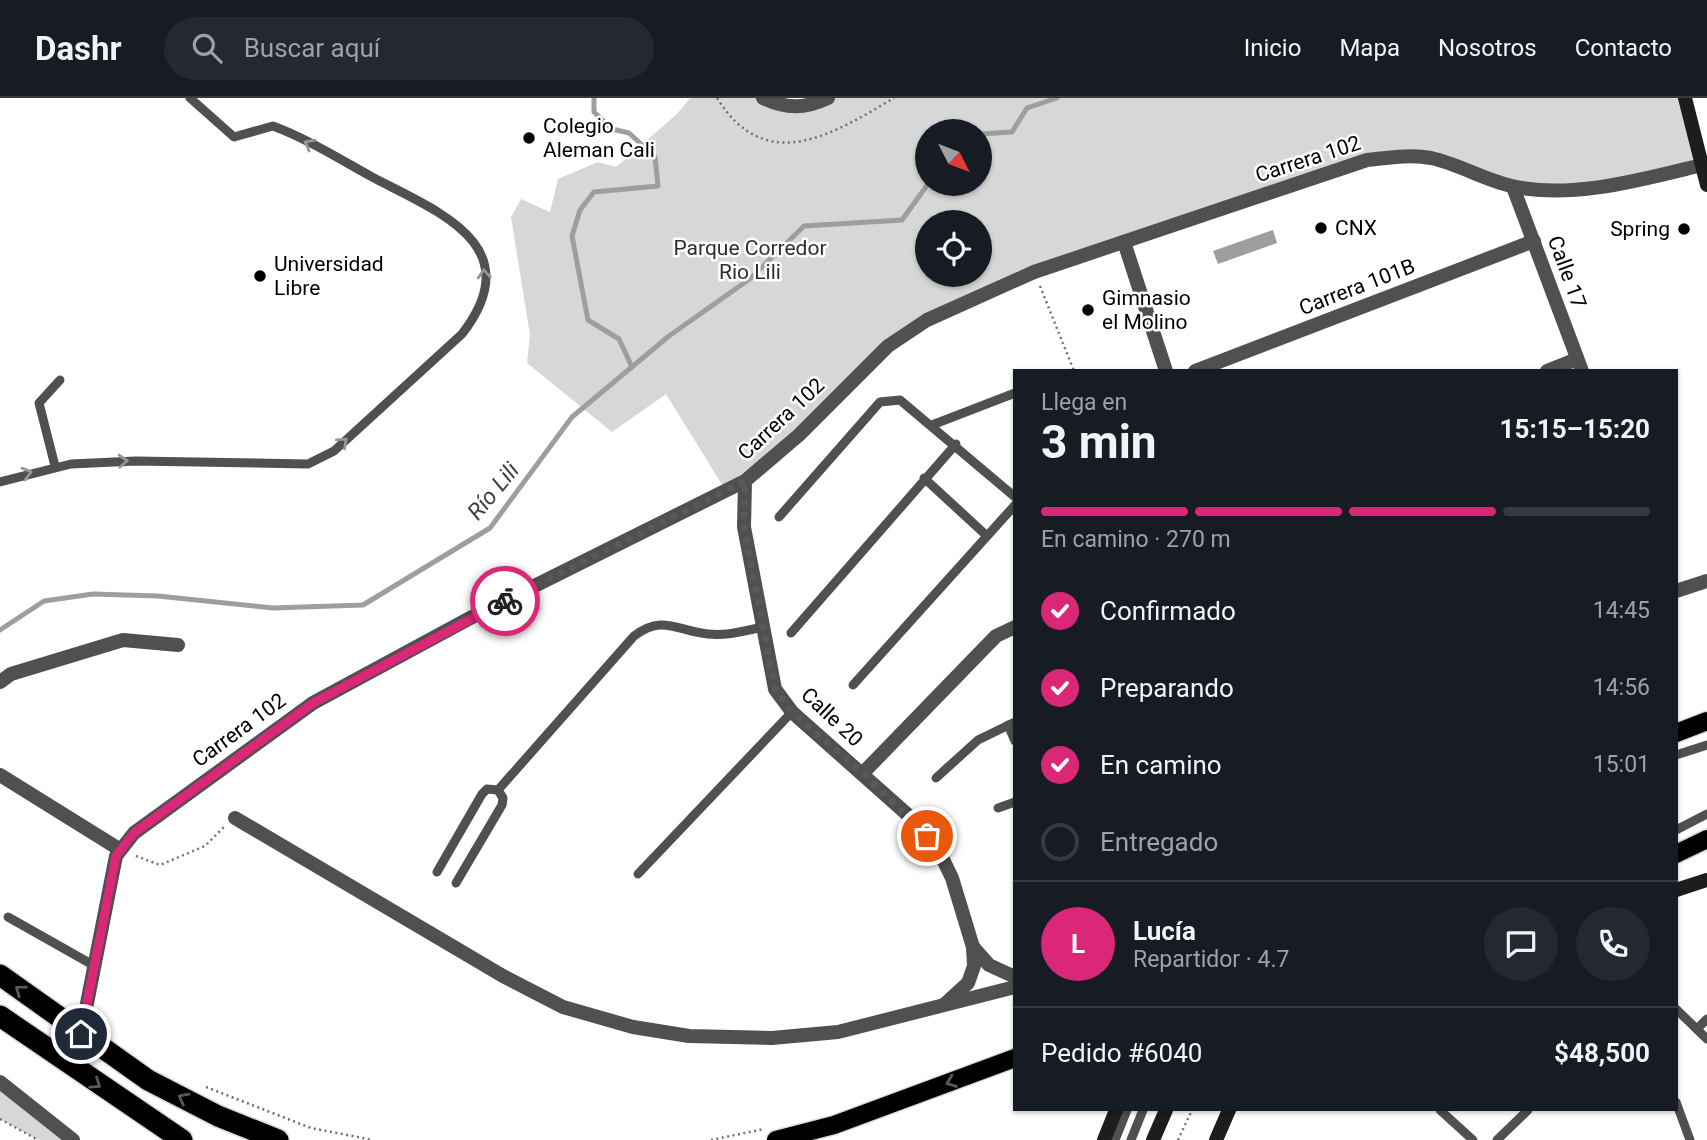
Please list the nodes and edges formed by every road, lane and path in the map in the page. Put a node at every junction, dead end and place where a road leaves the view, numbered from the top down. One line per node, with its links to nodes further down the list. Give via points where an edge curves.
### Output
1 (190, 98): 22 (lane, one-way to 1, via 136,461 291,465 320,460 462,334 477,315 485,278 482,258 475,242 449,217 273,126 234,136)
2 (717, 98): 5 (path, via 740,128 765,141 796,143 836,132)
3 (763, 98): 4 (street, via 797,108)
4 (828, 98)
5 (894, 98)
6 (1685, 98): 7 (main road)
7 (1702, 165): 8 (main road); 9 (street, Carrera 102, via 1611,187)
8 (1707, 185)
9 (1513, 187): 10 (street, Calle 17); 11 (street, Carrera 102, via 1430,158 1367,160)
10 (1534, 241): 13 (street, Calle 17); 16 (street, Carrera 101B)
11 (1124, 242): 12 (street, Carrera 102); 15 (street)
12 (1034, 272): 14 (path); 24 (street, Carrera 102, via 927,320 888,346 799,435)
13 (1580, 365): 17 (street)
14 (1072, 369)
15 (1165, 369)
16 (1200, 369)
17 (1558, 369)
18 (60, 380): 22 (lane, via 39,403)
19 (1013, 394): 20 (lane)
20 (932, 425): 21 (lane); 28 (lane, via 900,400 880,402)
21 (956, 444): 23 (lane); 26 (lane)
22 (55, 466): 25 (lane, one-way to 22)
23 (924, 478): 29 (lane); 34 (lane)
24 (745, 481): 32 (street, Calle 20, via 744,527); 54 (street, Carrera 102, via 472,617 313,703 134,833)
25 (0, 482)
26 (1013, 495)
27 (1013, 507): 29 (lane)
28 (779, 517)
29 (988, 536): 37 (lane)
30 (1707, 581): 31 (street)
31 (1678, 591)
32 (763, 627): 38 (street, Calle 20, via 775,689); 47 (lane, via 731,635 648,625)
33 (1013, 628): 44 (street, via 996,636)
34 (791, 633)
35 (178, 645): 36 (street, via 123,640 11,674)
36 (0, 682)
37 (852, 685)
38 (792, 712): 44 (street, Calle 20); 57 (lane)
39 (1707, 721): 41 (main road)
40 (1011, 724): 46 (lane, via 978,740)
41 (1678, 732)
42 (1707, 745): 43 (lane)
43 (1678, 754)
44 (863, 773): 62 (street, Calle 20, via 938,849)
45 (0, 775): 54 (street)
46 (936, 778)
47 (498, 790): 56 (lane, via 487,789 482,794); 59 (lane, via 502,804)
48 (1013, 803): 49 (lane)
49 (998, 808)
50 (1707, 814): 52 (lane)
51 (234, 818): 54 (path, via 205,846 160,865); 67 (street, via 563,1007 633,1027 689,1036 772,1038 838,1032)
52 (1678, 829)
53 (1707, 839): 55 (main road)
54 (119, 849): 63 (street)
55 (1678, 853)
56 (437, 872)
57 (638, 874)
58 (1707, 880): 60 (main road)
59 (456, 883)
60 (1678, 889)
61 (8, 917): 63 (lane)
62 (974, 947): 65 (street, via 989,965); 67 (street, Calle 20, via 968,983)
63 (93, 965): 72 (street)
64 (0, 975): 72 (highway, one-way to 64)
65 (1013, 976)
66 (1013, 989): 67 (street)
67 (941, 1007)
68 (1678, 1011): 71 (lane)
69 (0, 1016): 89 (highway, one-way to 89)
70 (1707, 1019): 71 (lane)
71 (1697, 1029): 73 (lane)
72 (81, 1034): 90 (highway, one-way to 72, via 148,1080)
73 (1707, 1039)
74 (1013, 1059): 92 (main road, one-way to 92, via 834,1125)
75 (0, 1082): 88 (street)
76 (204, 1086): 91 (path, via 311,1128)
77 (1678, 1107): 101 (lane)
78 (1116, 1111): 93 (main road)
79 (1127, 1111): 94 (lane)
80 (1143, 1111): 95 (lane)
81 (1166, 1111): 96 (main road)
82 (1192, 1111): 97 (path)
83 (1229, 1111): 98 (main road)
84 (1441, 1111): 99 (lane)
85 (1527, 1111): 100 (lane)
86 (0, 1119): 87 (path)
87 (38, 1140)
88 (73, 1140)
89 (182, 1140)
90 (278, 1140)
91 (373, 1140)
92 (776, 1140)
93 (1104, 1140)
94 (1115, 1140)
95 (1131, 1140)
96 (1153, 1140)
97 (1178, 1140)
98 (1216, 1140)
99 (1473, 1140)
100 (1497, 1140)
101 (1690, 1140)

